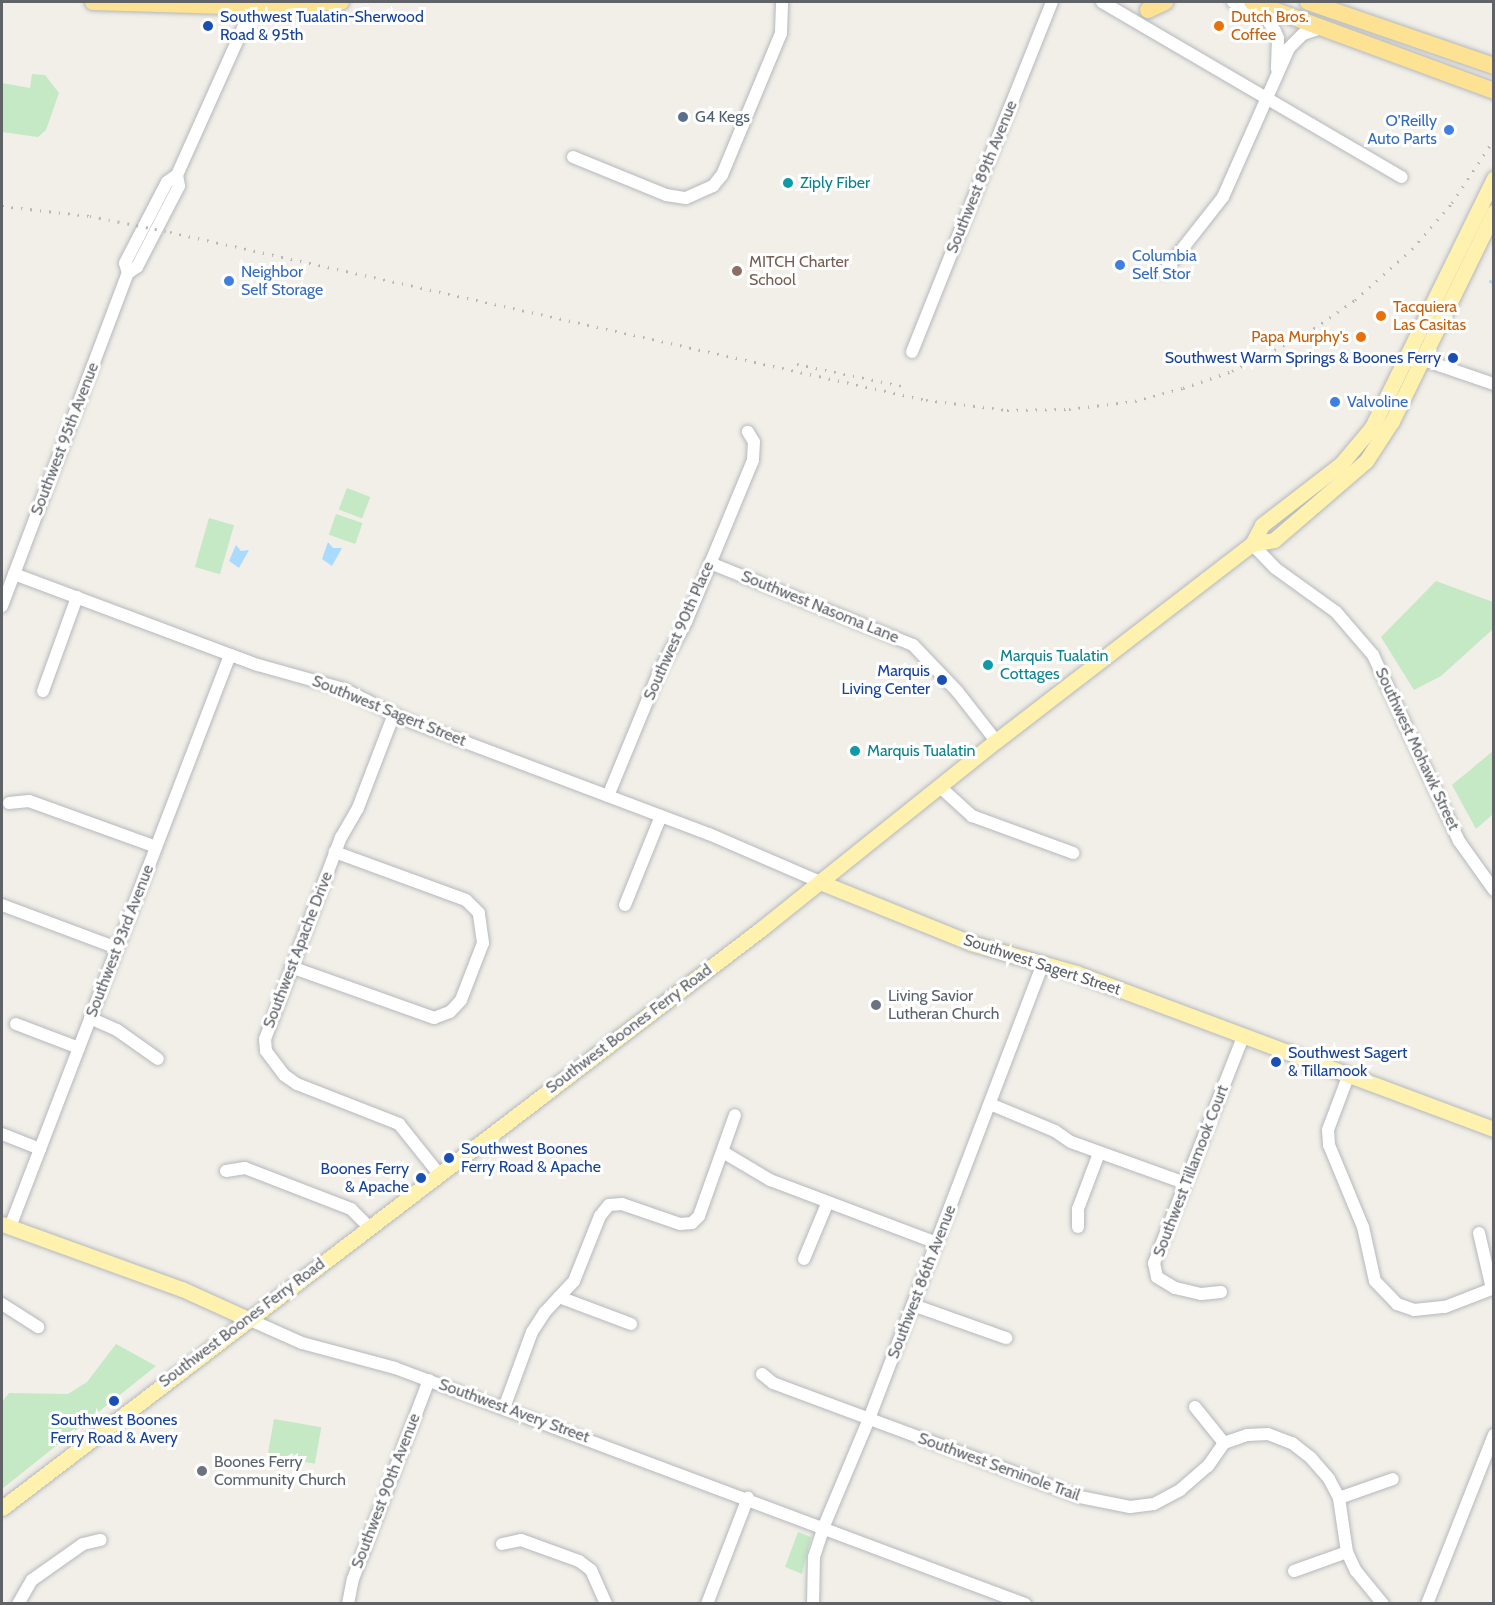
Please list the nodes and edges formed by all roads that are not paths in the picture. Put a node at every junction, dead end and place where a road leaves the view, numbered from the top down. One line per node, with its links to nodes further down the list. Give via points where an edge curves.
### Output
1 (93, 2): 10 (highway)
2 (341, 2): 10 (highway)
3 (782, 2): 17 (street, via 781,33 722,175 713,186 686,198 666,195)
4 (1052, 2): 22 (street, Southwest 89th Avenue)
5 (1102, 2): 11 (street)
6 (1165, 2): 11 (highway)
7 (1233, 2): 14 (street, via 1268,21 1275,31)
8 (1252, 2): 12 (highway)
9 (1308, 2): 13 (highway)
10 (249, 3): 28 (street, Southwest 95th Avenue, via 244,26 177,175 167,182 125,263 128,273)
11 (1146, 12): 16 (street)
12 (1321, 28): 14 (street, via 1296,39); 15 (highway)
13 (1494, 66)
14 (1277, 69): 16 (street)
15 (1494, 91)
16 (1267, 97): 18 (street); 21 (street, via 1222,197)
17 (573, 157)
18 (1402, 177)
19 (1494, 178): 23 (main road, Southwest Boones Ferry Road)
20 (1494, 212): 23 (main road, Southwest Boones Ferry Road)
21 (1164, 272)
22 (912, 352)
23 (1414, 357): 24 (street); 26 (main road, Southwest Boones Ferry Road, via 1391,423 1359,468 1274,540)
24 (1494, 384)
25 (748, 432): 27 (street, Southwest 90th Place, via 754,442 753,460)
26 (1252, 544): 34 (main road, Southwest Boones Ferry Road); 43 (street, Southwest Mohawk Street, via 1275,568 1336,612 1373,655 1459,841)
27 (710, 563): 34 (street, Southwest Nasoma Lane, via 913,645 957,691); 36 (street, Southwest 90th Place)
28 (14, 574): 29 (street, Southwest Sagert Street); 30 (street, Southwest 95th Avenue)
29 (77, 597): 31 (street, Southwest Sagert Street); 32 (street)
30 (2, 606)
31 (230, 655): 33 (street, Southwest Sagert Street, via 333,685); 39 (street, Southwest 93rd Avenue)
32 (43, 691)
33 (394, 714): 36 (street, Southwest Sagert Street); 40 (street, Southwest Apache Drive, via 358,808)
34 (996, 741): 35 (main road, Southwest Boones Ferry Road)
35 (939, 786): 41 (street, via 972,816); 42 (main road, Southwest Boones Ferry Road)
36 (608, 796): 38 (street, Southwest Sagert Street)
37 (9, 803): 39 (street, via 30,801)
38 (661, 816): 42 (street, Southwest Sagert Street); 45 (street)
39 (156, 847): 46 (street, Southwest 93rd Avenue)
40 (335, 852): 48 (street, Southwest Apache Drive); 48 (street, via 466,900 479,913 483,943 461,1000 450,1012 434,1018)
41 (1073, 854)
42 (820, 882): 47 (main road, Southwest Sagert Street, via 972,943); 63 (main road, Southwest Boones Ferry Road)
43 (1494, 890)
44 (2, 904): 46 (street)
45 (625, 905)
46 (117, 948): 49 (street, Southwest 93rd Avenue)
47 (1043, 963): 51 (main road, Southwest Sagert Street); 55 (street, Southwest 86th Avenue)
48 (291, 968): 63 (street, Southwest Apache Drive, via 265,1039 272,1062 297,1083 399,1124)
49 (90, 1018): 52 (street, Southwest 93rd Avenue); 53 (street, via 117,1030)
50 (16, 1024): 52 (street)
51 (1244, 1035): 54 (main road, Southwest Sagert Street); 64 (street, Southwest Tillamook Court)
52 (79, 1048): 59 (street, Southwest 93rd Avenue)
53 (158, 1059)
54 (1349, 1074): 57 (main road, Southwest Sagert Street); 72 (street, via 1328,1130 1329,1145 1363,1227 1374,1281 1397,1304 1414,1310 1445,1307)
55 (990, 1104): 61 (street); 70 (street, Southwest 86th Avenue)
56 (735, 1115): 60 (street)
57 (1494, 1129)
58 (2, 1134): 59 (street)
59 (40, 1149): 66 (street, Southwest 93rd Avenue)
60 (723, 1152): 65 (street, via 770,1180); 74 (street, via 699,1216 692,1223 680,1224 622,1204 609,1204 600,1216 580,1268)
61 (1099, 1153): 64 (street); 68 (street, via 1078,1209)
62 (226, 1171): 67 (street, via 245,1168 341,1205 357,1213)
63 (439, 1174): 67 (main road, Southwest Boones Ferry Road)
64 (1185, 1184): 73 (street, Southwest Tillamook Court, via 1154,1263 1156,1278 1201,1294)
65 (827, 1204): 70 (street); 71 (street)
66 (6, 1226): 77 (main road, Southwest Avery Street, via 182,1289)
67 (369, 1227): 77 (main road, Southwest Boones Ferry Road)
68 (1078, 1227)
69 (1479, 1233): 72 (street)
70 (937, 1242): 76 (street, Southwest 86th Avenue)
71 (804, 1259)
72 (1493, 1288)
73 (1221, 1292)
74 (559, 1297): 78 (street); 84 (street, via 535,1327)
75 (2, 1304): 79 (street)
76 (913, 1305): 80 (street); 85 (street, Southwest 86th Avenue)
77 (248, 1319): 82 (street, Southwest Avery Street, via 302,1343); 91 (main road, Southwest Boones Ferry Road)
78 (630, 1324)
79 (38, 1327)
80 (1006, 1338)
81 (762, 1374): 85 (street, Southwest Seminole Trail, via 773,1383)
82 (429, 1380): 84 (street, Southwest Avery Street); 98 (street, Southwest 90th Avenue, via 353,1579)
83 (1195, 1407): 87 (street)
84 (504, 1408): 89 (street, Southwest Avery Street)
85 (869, 1419): 87 (street, Southwest Seminole Trail, via 1080,1497 1130,1507 1154,1504 1180,1490 1208,1466); 92 (street, Southwest 86th Avenue)
86 (1494, 1435): 104 (street)
87 (1224, 1443): 90 (street, via 1247,1435 1268,1434 1292,1443 1311,1458)
88 (1393, 1479): 90 (street)
89 (748, 1498): 92 (street, Southwest Avery Street); 100 (street)
90 (1339, 1498): 95 (street)
91 (2, 1508)
92 (824, 1526): 101 (street, Southwest 86th Avenue, via 814,1557); 102 (street, Southwest Avery Street)
93 (101, 1540): 97 (street, via 83,1544 32,1580)
94 (502, 1544): 99 (street, via 522,1540 579,1561 591,1570)
95 (1347, 1552): 96 (street); 103 (street, via 1356,1571)
96 (1294, 1571)
97 (18, 1604)
98 (348, 1604)
99 (606, 1604)
100 (707, 1604)
101 (813, 1604)
102 (1025, 1604)
103 (1383, 1604)
104 (1427, 1604)

